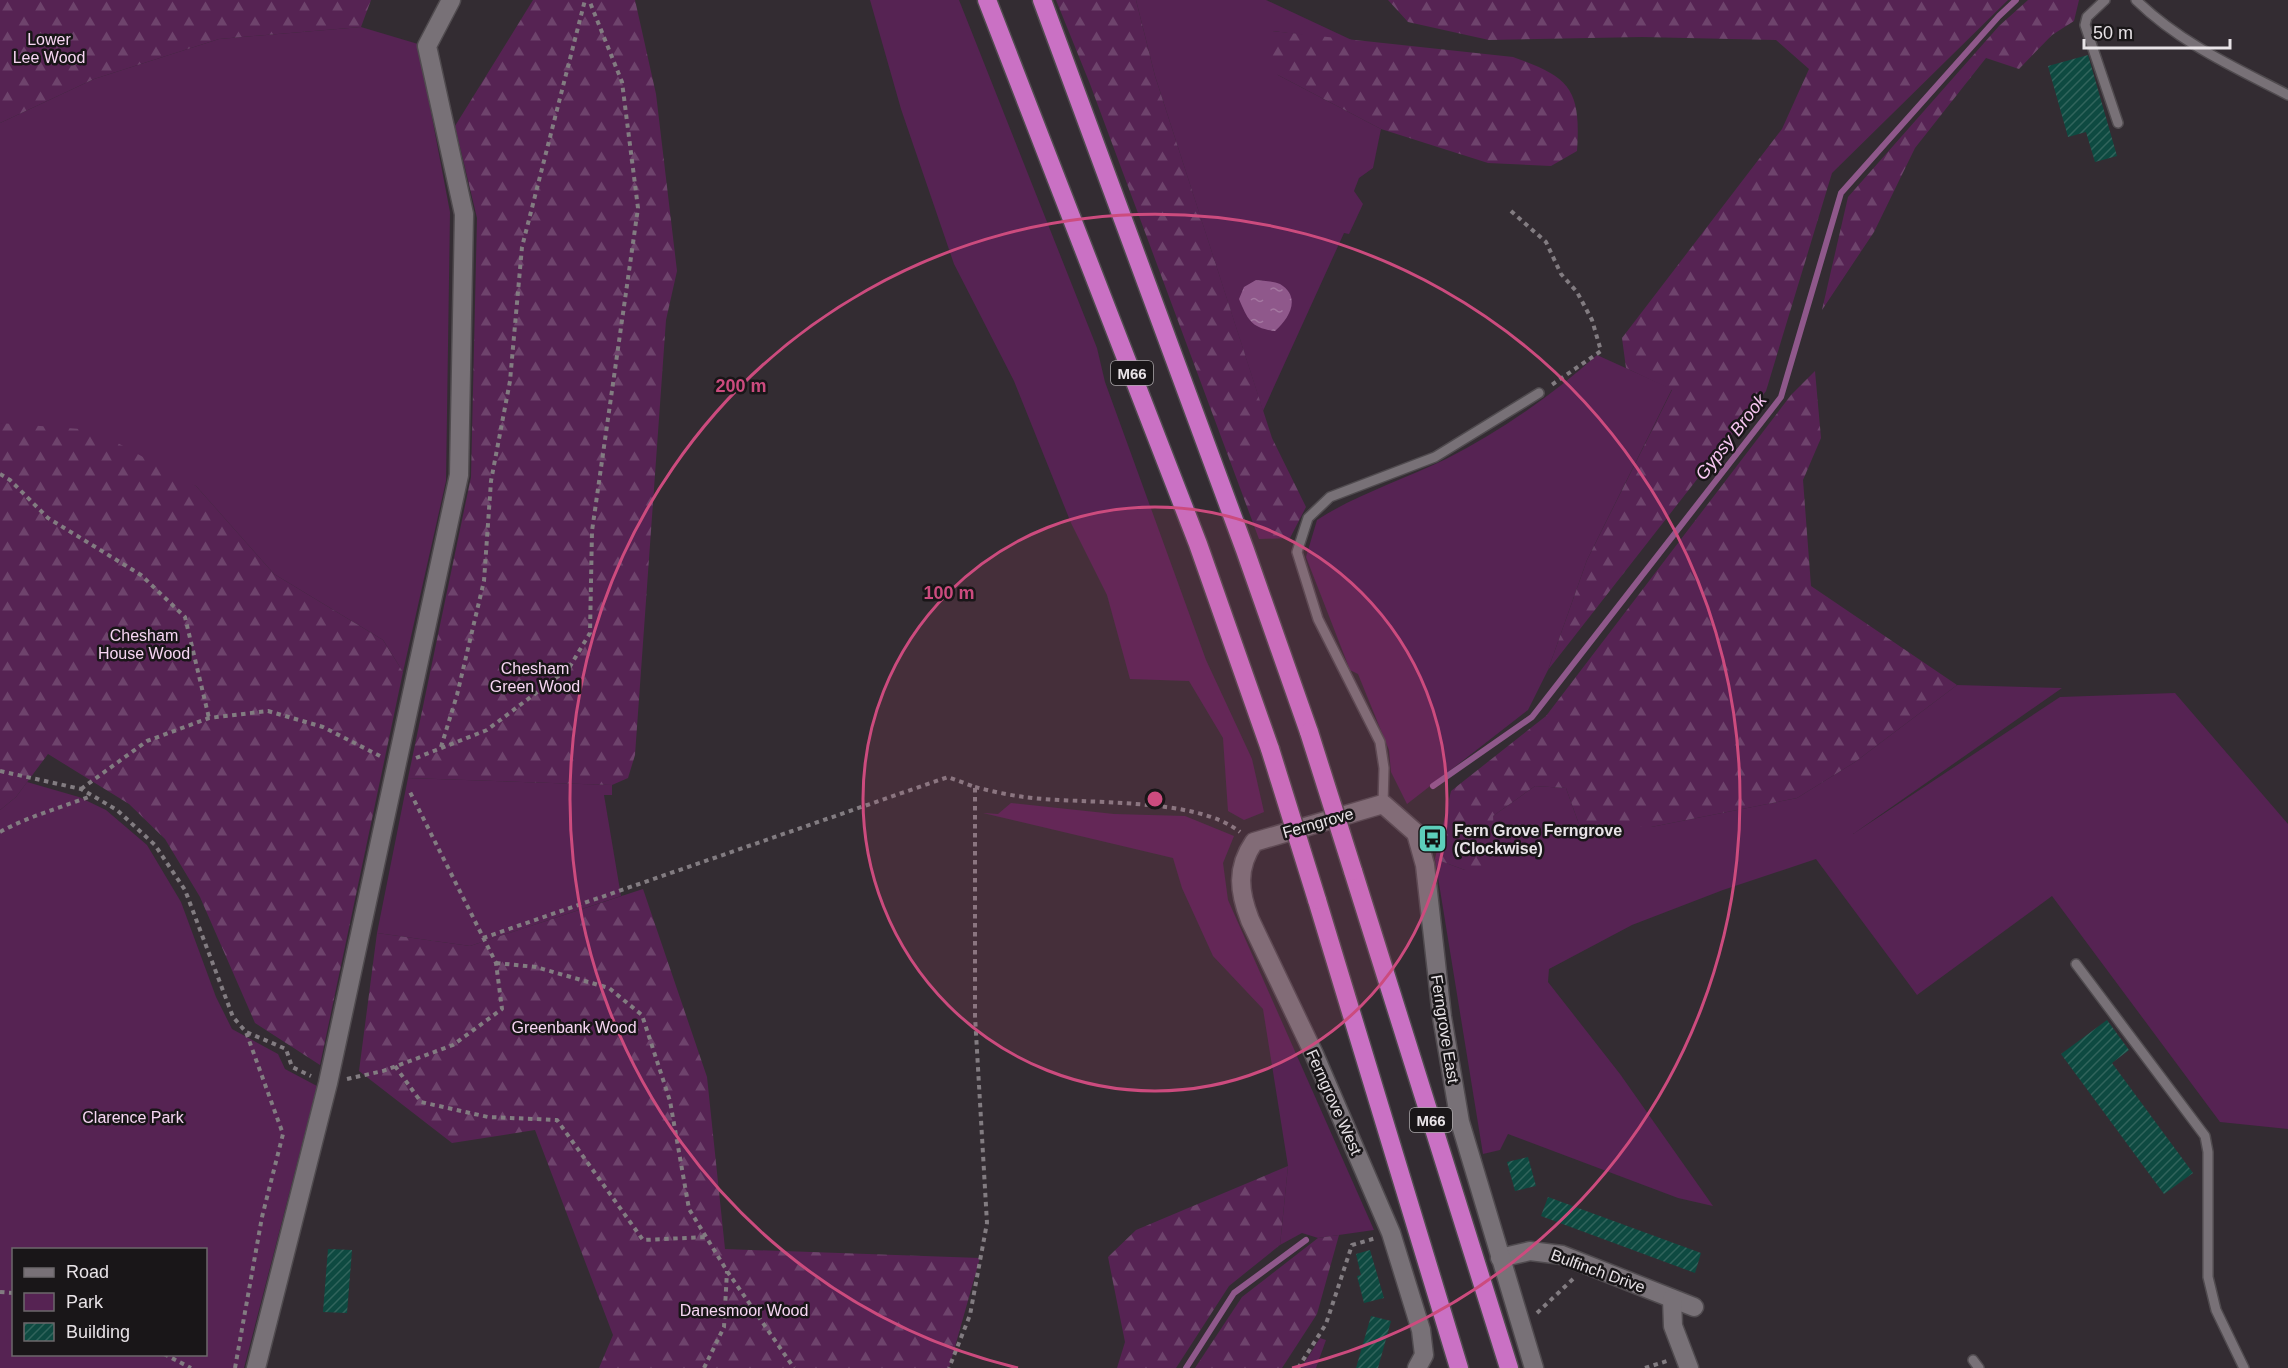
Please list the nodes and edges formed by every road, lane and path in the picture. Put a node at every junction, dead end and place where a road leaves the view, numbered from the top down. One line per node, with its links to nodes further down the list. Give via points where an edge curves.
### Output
1 (451, 0): 14 (street, via 427,46 464,214 459,475)
2 (587, 0): 13 (path, via 522,247 510,381 491,481 484,581); 13 (path, via 622,82 638,208 592,531 590,633 569,668 487,730)
3 (987, 0): 45 (highway, M66, bridge, via 1198,544 1270,749)
4 (1042, 0): 46 (highway, M66, bridge, via 1309,732)
5 (2105, 0): 8 (lane, via 2087,16 2085,25)
6 (2136, 0): 7 (lane, via 2192,46)
7 (2288, 95)
8 (2118, 123)
9 (1511, 211): 10 (path, via 1546,242 1561,274 1592,320 1600,351)
10 (1539, 393): 19 (lane, via 1435,457 1330,497 1308,518 1298,552 1318,619 1380,742)
11 (0, 474): 12 (path, via 48,518 141,575 185,617)
12 (209, 718): 14 (path, via 268,711 323,727); 17 (path, via 147,741)
13 (441, 748): 14 (path)
14 (397, 765): 22 (path); 27 (street)
15 (0, 771): 17 (path)
16 (975, 787): 21 (path, via 1024,797 1180,809 1212,816); 22 (path, via 948,777); 42 (path, via 975,1016 987,1223 970,1316)
17 (81, 789): 18 (path)
18 (92, 795): 20 (path, via 25,818); 25 (path, via 117,810 155,845 185,890 233,1017)
19 (1383, 804): 21 (street, Ferngrove); 30 (street, Ferngrove East, via 1416,833 1425,865 1442,1017 1460,1122)
20 (0, 832)
21 (1254, 842): 28 (street, Ferngrove West, via 1244,856 1242,897)
22 (483, 938): 23 (path)
23 (496, 963): 26 (path, via 502,1009 453,1045); 29 (path, via 536,967 609,988 642,1015 670,1101 690,1209)
24 (2076, 964): 49 (lane, via 2205,1136 2208,1277 2216,1310)
25 (246, 1032): 27 (path, via 286,1048 292,1067); 39 (path, via 283,1134 262,1217)
26 (394, 1066): 27 (path); 29 (path, via 421,1102 488,1117 557,1120 643,1240)
27 (328, 1083): 40 (street)
28 (1391, 1233): 43 (path, via 1352,1245 1329,1318); 44 (street, Ferngrove West, via 1421,1330 1424,1355)
29 (706, 1237): 32 (path)
30 (1500, 1258): 31 (street, Bulfinch Drive, via 1530,1251); 35 (street, Ferngrove East)
31 (1581, 1263): 33 (street, Bulfinch Drive); 35 (path, via 1575,1277 1534,1315)
32 (727, 1271): 37 (path); 41 (path, via 724,1327)
33 (1672, 1299): 34 (street, Bulfinch Drive); 48 (street, via 1673,1326)
34 (1694, 1307)
35 (1519, 1320): 47 (street, Ferngrove East)
36 (168, 1356): 38 (path)
37 (792, 1367)
38 (191, 1368)
39 (235, 1368)
40 (256, 1368)
41 (704, 1368)
42 (949, 1368)
43 (1298, 1368)
44 (1417, 1368)
45 (1459, 1368)
46 (1509, 1368)
47 (1534, 1368)
48 (1689, 1368)
49 (2244, 1368)

